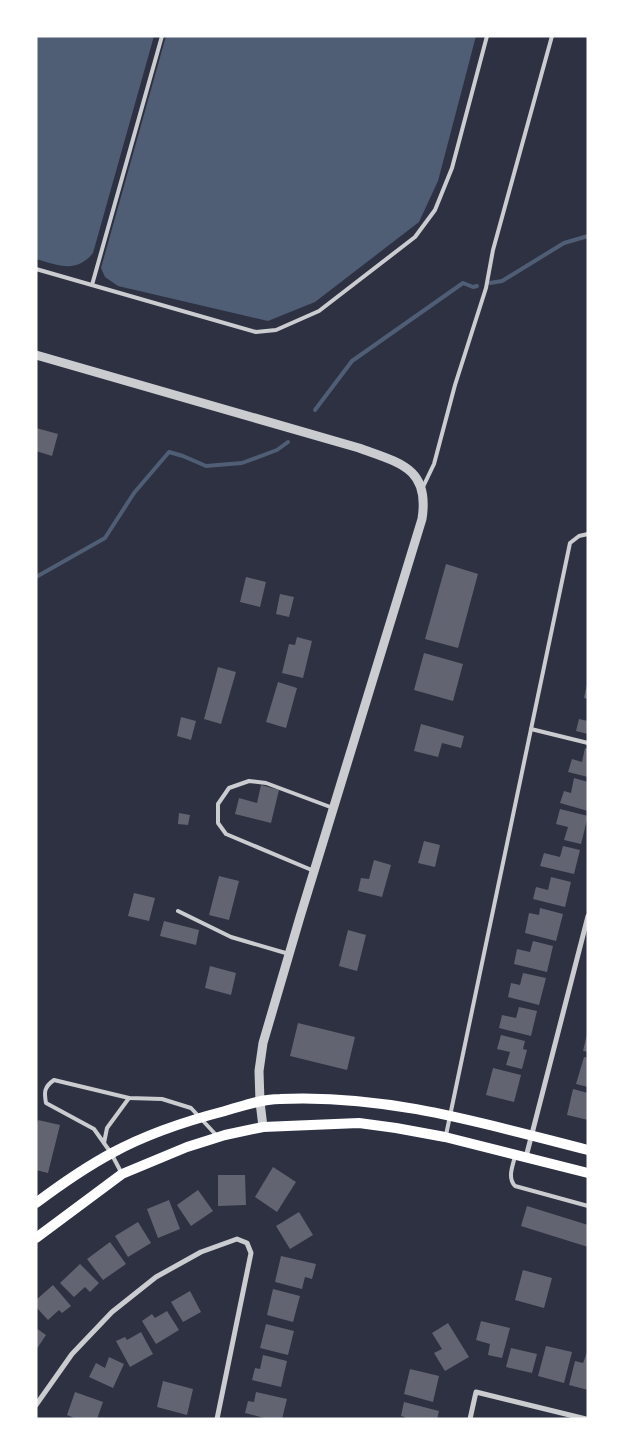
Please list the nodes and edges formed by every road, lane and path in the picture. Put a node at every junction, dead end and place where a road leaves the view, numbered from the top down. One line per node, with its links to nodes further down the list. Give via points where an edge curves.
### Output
1 (162, 36): 5 (lane)
2 (487, 36): 5 (lane, via 452,168 435,210 415,237 319,311 276,330 256,332)
3 (552, 36): 7 (lane, via 493,250 486,288 434,464)
4 (36, 269): 5 (lane)
5 (92, 285)
6 (36, 355): 7 (street, via 359,448 406,468)
7 (422, 488): 11 (street, via 422,519)
8 (588, 534): 9 (lane, via 570,543)
9 (531, 728): 10 (lane); 18 (lane)
10 (588, 743)
11 (333, 808): 12 (street); 12 (lane, via 266,783 249,781 229,788 218,804 218,823 226,834)
12 (314, 871): 15 (street)
13 (178, 911): 15 (lane, via 231,937)
14 (588, 916): 21 (street)
15 (289, 954): 17 (street, via 263,1043 259,1071)
16 (129, 1098): 19 (lane, via 162,1099 191,1108); 24 (lane, via 107,1128); 24 (lane, via 54,1080 48,1084 44,1092 46,1103 94,1129)
17 (260, 1102): 18 (main road, via 325,1098 410,1107); 19 (main road); 20 (street)
18 (450, 1115): 21 (main road); 23 (lane)
19 (201, 1117): 22 (lane); 26 (main road)
20 (263, 1127): 22 (main road); 23 (main road, via 359,1123)
21 (532, 1136): 25 (main road); 28 (street)
22 (218, 1137): 30 (main road)
23 (446, 1138): 27 (main road)
24 (104, 1142): 26 (lane)
25 (588, 1150)
26 (111, 1153): 30 (lane); 31 (main road)
27 (516, 1154): 28 (main road); 32 (lane, via 511,1176 515,1186)
28 (526, 1157): 29 (main road)
29 (588, 1173)
30 (122, 1174): 33 (main road)
31 (36, 1202)
32 (588, 1206)
33 (36, 1238)
34 (36, 1405): 35 (street, via 79,1347 112,1312 156,1277 201,1252 237,1239 247,1243 251,1253)
35 (217, 1419)
36 (470, 1419): 37 (street, via 476,1392)
37 (586, 1419)

